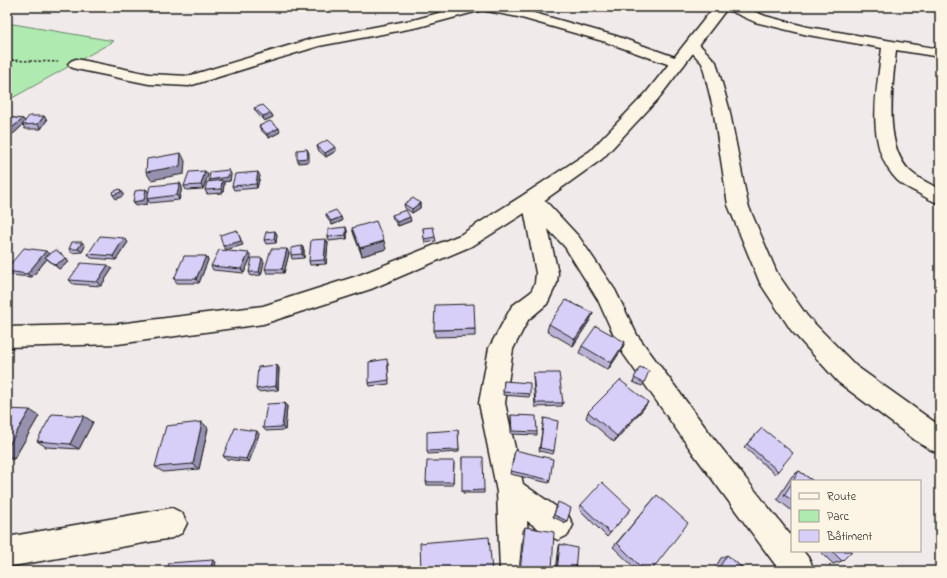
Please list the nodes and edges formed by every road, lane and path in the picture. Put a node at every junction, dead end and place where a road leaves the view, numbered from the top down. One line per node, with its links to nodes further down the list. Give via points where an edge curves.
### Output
1 (479, 7): 10 (main road, via 419,23 316,42 189,81 149,79)
2 (484, 7): 9 (main road, via 520,13 611,39)
3 (721, 7): 5 (main road)
4 (733, 7): 6 (main road, via 767,21)
5 (692, 45): 9 (main road); 14 (main road, via 709,62 721,108 738,205 768,277 798,323 847,374)
6 (889, 46): 7 (main road); 11 (main road, via 883,119 889,153 903,175)
7 (940, 53)
8 (7, 60): 10 (path)
9 (678, 63): 12 (main road, via 652,96 596,155)
10 (76, 64)
11 (940, 197)
12 (532, 199): 13 (main road, via 467,240 363,283 263,314 118,334); 15 (main road, via 547,273 546,283 540,298 520,313 501,348 492,403); 20 (main road, via 572,242 606,296 628,342)
13 (7, 337)
14 (940, 441)
15 (511, 492): 17 (main road); 19 (main road)
16 (172, 523): 18 (main road)
17 (558, 524)
18 (7, 552)
19 (515, 571)
20 (799, 571)

